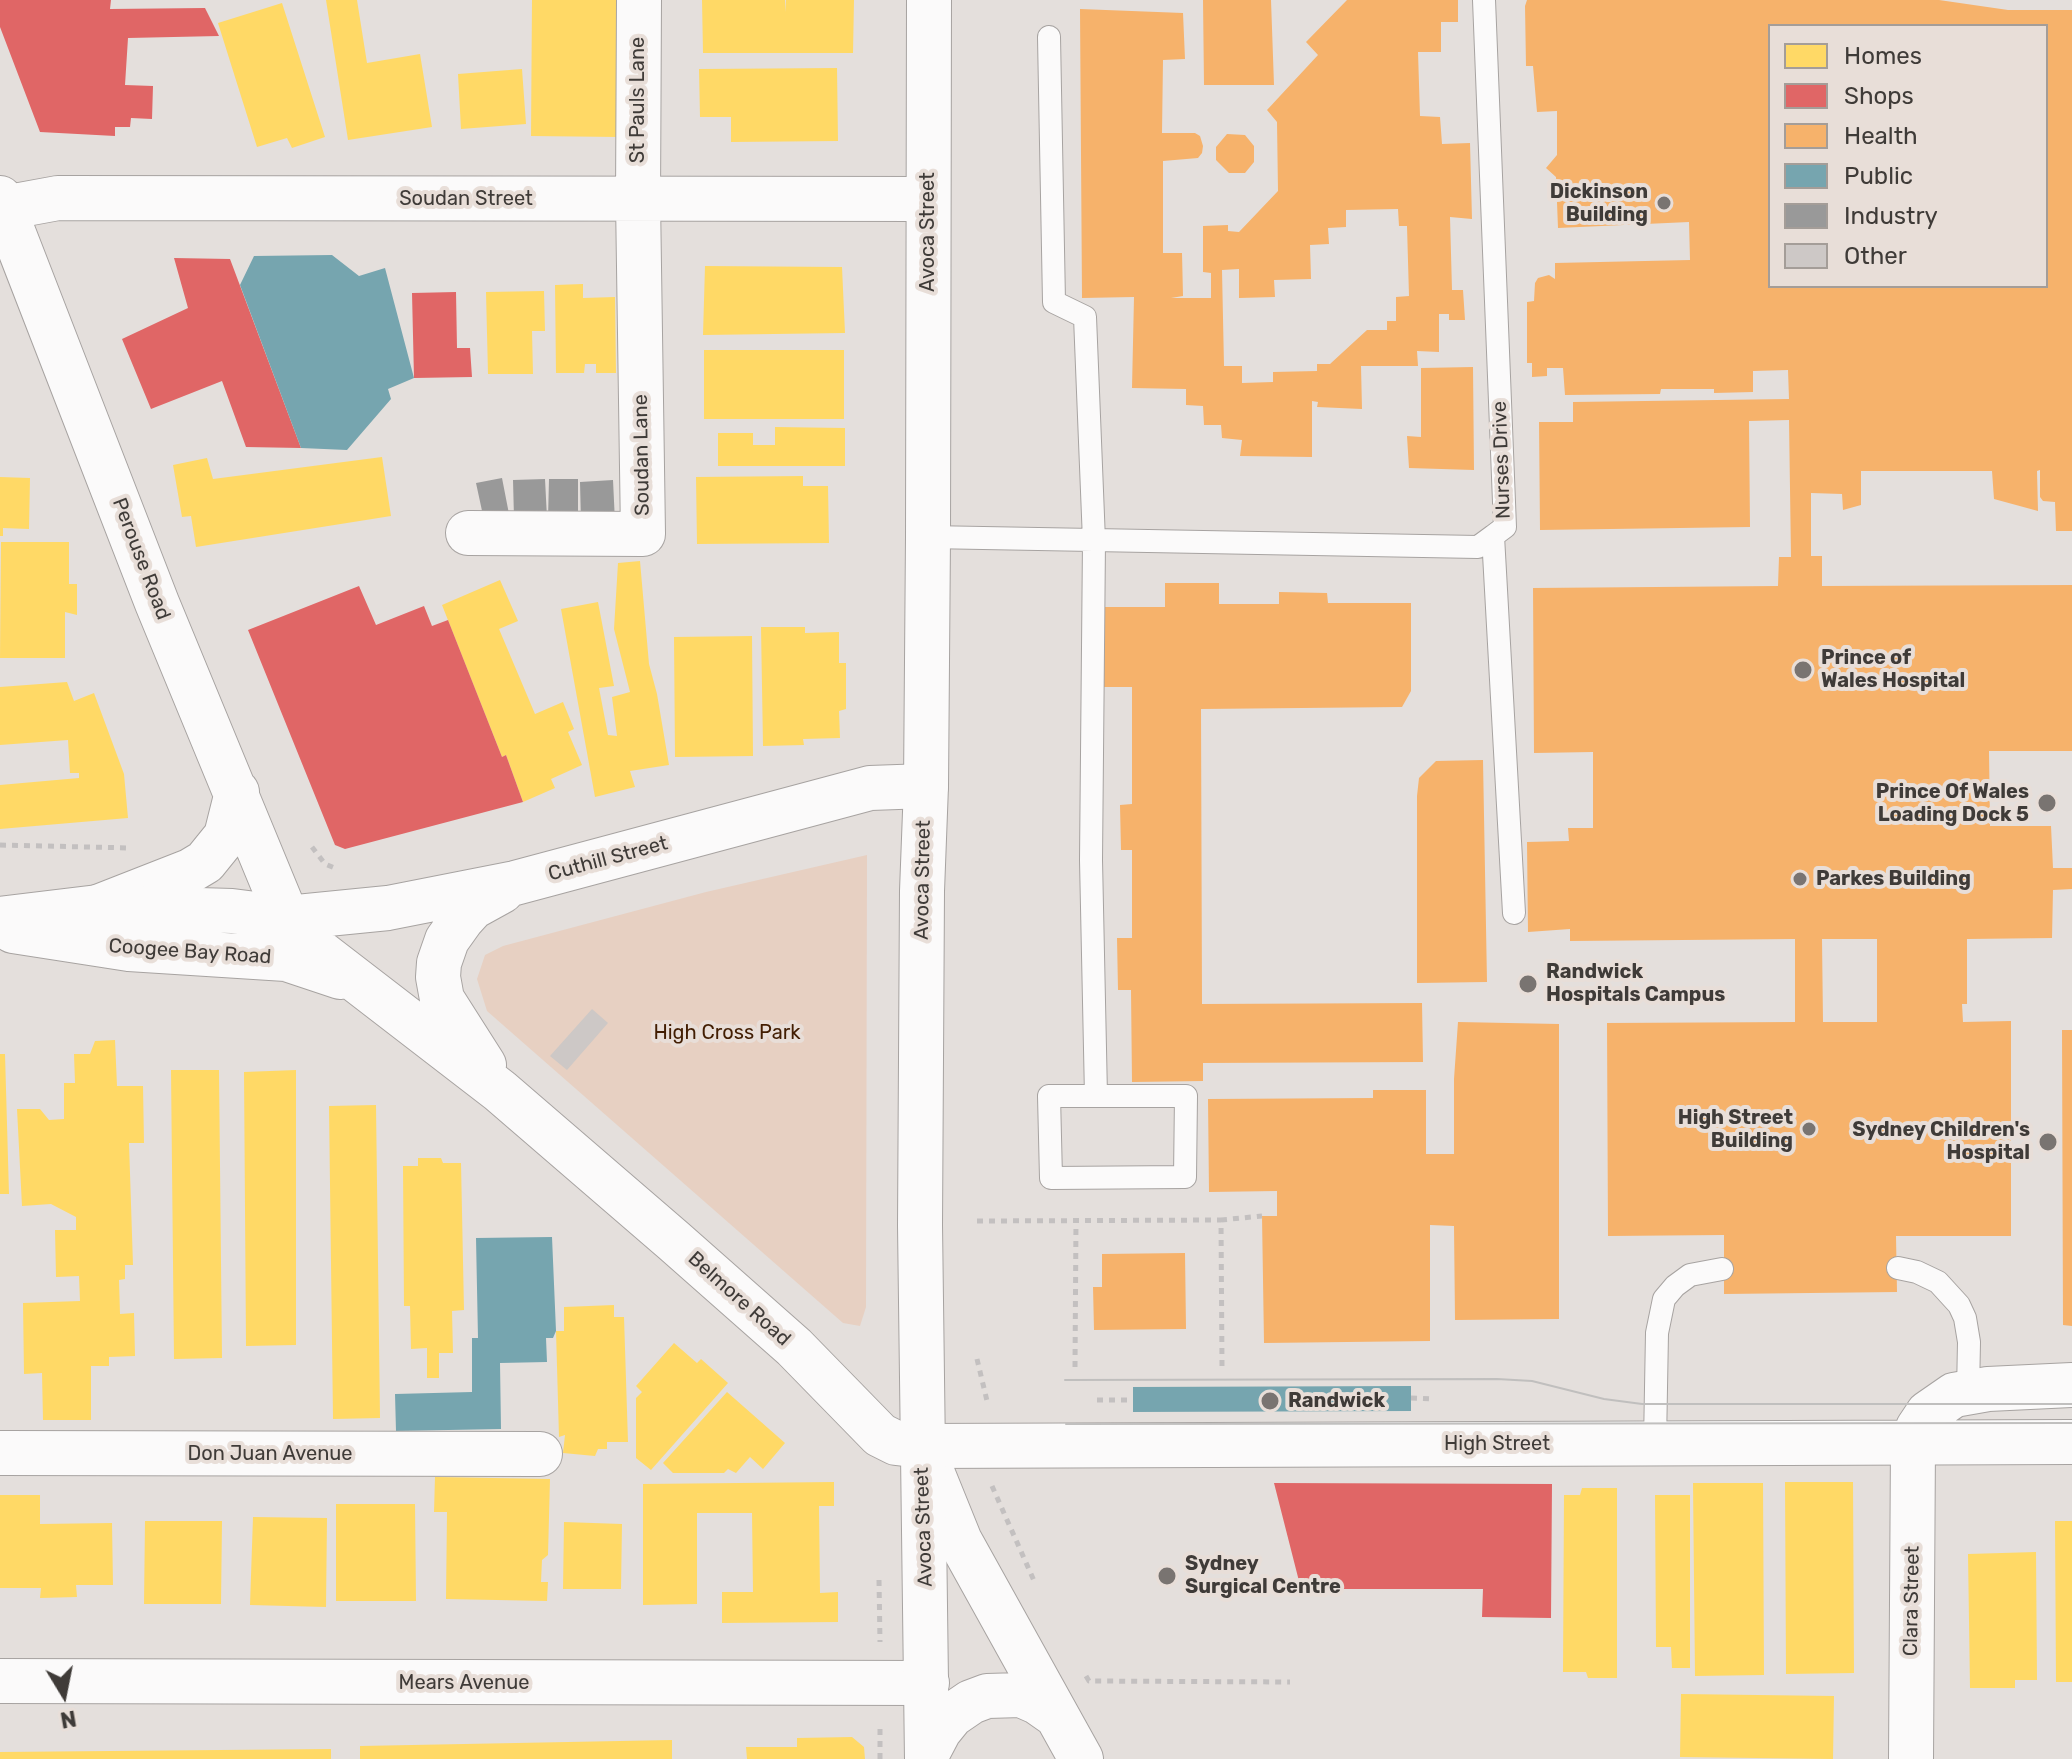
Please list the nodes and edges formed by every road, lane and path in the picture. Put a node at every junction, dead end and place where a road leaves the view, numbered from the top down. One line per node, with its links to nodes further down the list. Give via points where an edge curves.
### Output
1 (639, 0): 6 (street, St Pauls Lane)
2 (929, 0): 5 (street, Avoca Street)
3 (1484, 0): 9 (lane, Nurses Drive, via 1505,527)
4 (1049, 37): 11 (lane, via 1054,302 1085,317)
5 (928, 199): 6 (street, Soudan Street); 10 (street, Avoca Street)
6 (638, 200): 7 (street, Soudan Street, via 58,198); 8 (street, Soudan Lane, via 643,534)
7 (1, 205): 13 (street, Perouse Road)
8 (468, 533)
9 (1493, 536): 11 (lane, via 1478,547); 20 (lane, Nurses Drive)
10 (928, 537): 11 (lane); 12 (street, Avoca Street)
11 (1094, 541): 26 (lane, via 1091,860)
12 (926, 786): 18 (street, Cuthill Street, via 870,788); 42 (street, Avoca Street)
13 (237, 792): 19 (street, via 226,836 205,862); 21 (street, Perouse Road)
14 (0, 845): 16 (path)
15 (312, 847): 17 (path, via 325,864)
16 (142, 848)
17 (339, 870)
18 (515, 883): 21 (street, Cuthill Street, via 388,908); 25 (street, via 473,907 453,929 439,963 442,999)
19 (98, 907): 21 (street, Coogee Bay Road); 22 (street, Coogee Bay Road)
20 (1514, 913)
21 (287, 918): 24 (street, Belmore Road, via 317,950)
22 (0, 919)
23 (0, 928): 24 (street, Coogee Bay Road, via 129,949 286,959)
24 (374, 994): 25 (street, Belmore Road)
25 (500, 1091): 42 (street, Belmore Road, via 771,1327 880,1435)
26 (1096, 1096): 26 (lane, via 1186,1096 1185,1177 1051,1178 1049,1096)
27 (1262, 1216): 29 (path)
28 (1076, 1220): 29 (path); 30 (path); 35 (path)
29 (1221, 1220): 34 (path)
30 (977, 1221)
31 (1898, 1268): 37 (lane, via 1932,1278 1959,1305 1969,1342)
32 (1722, 1269): 40 (lane, via 1690,1275 1664,1299 1657,1333)
33 (977, 1359): 38 (path)
34 (1222, 1366)
35 (1075, 1367)
36 (2072, 1385): 37 (street)
37 (1968, 1392): 41 (street, via 1932,1408)
38 (989, 1416)
39 (2072, 1442): 41 (street, High Street)
40 (1655, 1443): 41 (street, High Street); 42 (street, High Street)
41 (1913, 1443): 57 (street, Clara Street)
42 (922, 1446): 51 (street, Avoca Street); 53 (street, via 960,1541)
43 (0, 1453): 44 (street, Don Juan Avenue)
44 (540, 1454)
45 (992, 1477): 47 (path)
46 (879, 1577): 52 (path)
47 (1041, 1594)
48 (1082, 1669): 50 (path, via 1089,1681)
49 (0, 1681): 52 (street, Mears Avenue)
50 (1290, 1682)
51 (927, 1683): 52 (street, Mears Avenue); 54 (street, Avoca Street)
52 (880, 1685): 55 (path)
53 (1057, 1716): 54 (street, via 1021,1695 987,1696 952,1715); 56 (street)
54 (927, 1756)
55 (880, 1759)
56 (1081, 1759)
57 (1911, 1759)

